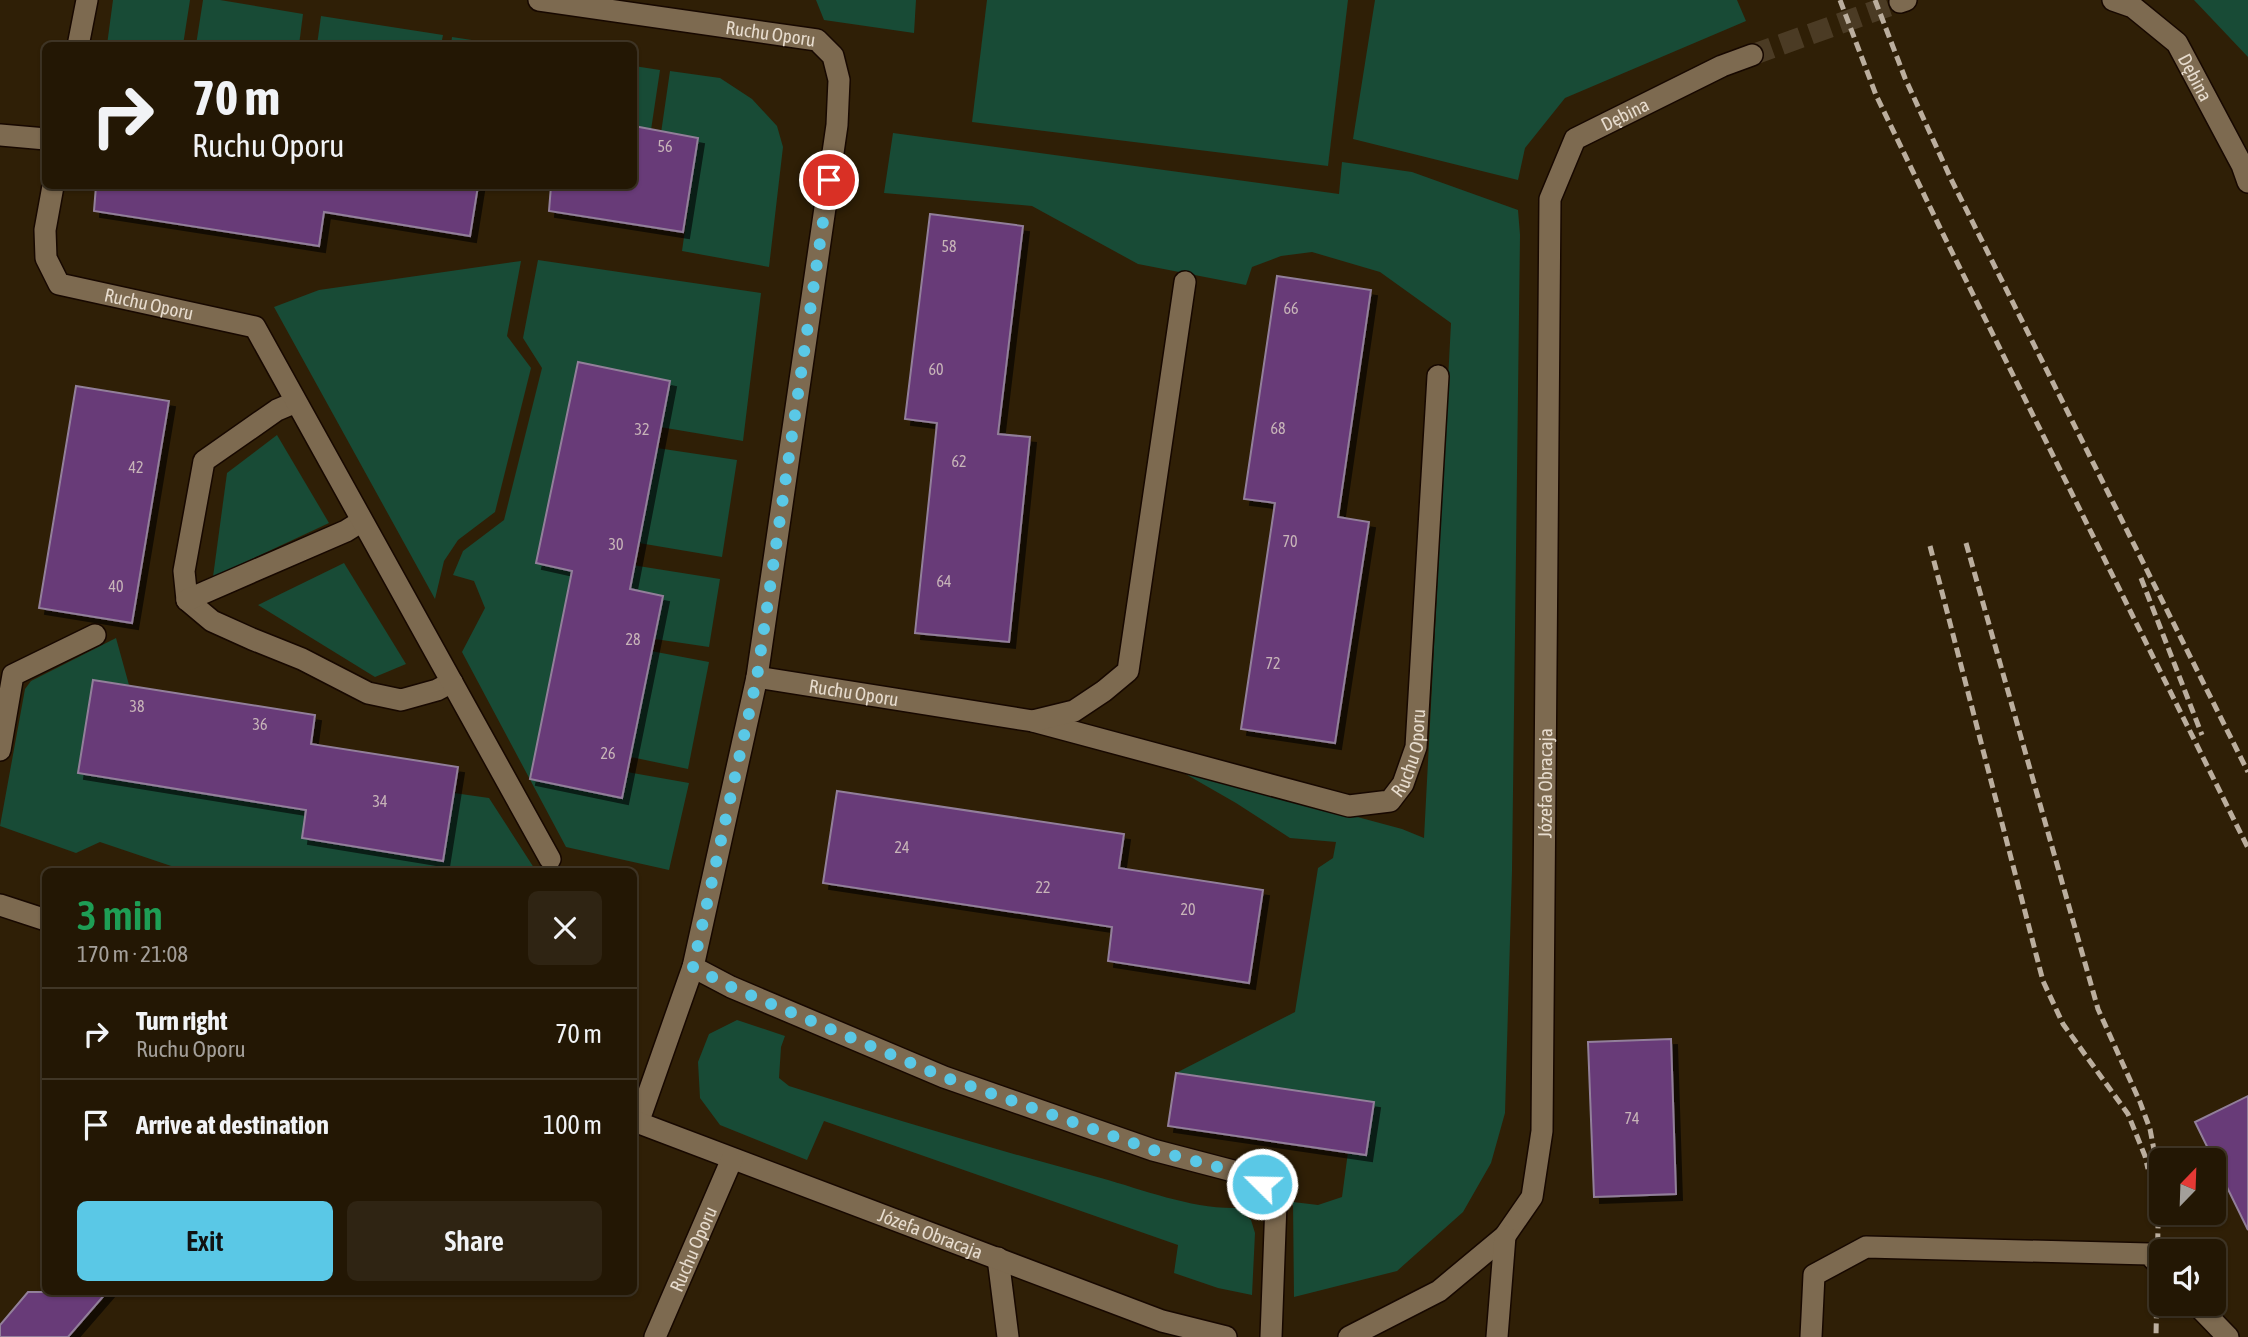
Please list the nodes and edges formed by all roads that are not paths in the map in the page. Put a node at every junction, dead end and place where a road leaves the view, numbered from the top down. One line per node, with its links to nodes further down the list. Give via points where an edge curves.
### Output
1 (86, 0): 4 (street)
2 (539, 0): 17 (street, Ruchu Oporu, via 817,40 833,56 839,80 837,125)
3 (2113, 0): 9 (street, Dębina, via 2133,7 2177,43)
4 (79, 42)
5 (1752, 55): 8 (street, Dębina)
6 (0, 135): 7 (street)
7 (42, 139)
8 (1575, 139): 28 (street, Józefa Obracaja, via 1550,199 1542,1130 1532,1196)
9 (2248, 182)
10 (52, 189): 13 (street, Ruchu Oporu, via 45,230 46,258 59,284 255,327)
11 (1185, 282): 19 (street, Ruchu Oporu, via 1128,671 1073,711)
12 (1438, 376): 19 (street, Ruchu Oporu, via 1416,747 1403,784 1390,801 1349,806)
13 (296, 402): 14 (street, Ruchu Oporu); 15 (street, via 277,410 204,461 184,571)
14 (362, 522): 15 (street); 18 (street, Ruchu Oporu)
15 (187, 600): 18 (street, via 212,621 368,693 401,700)
16 (95, 635): 20 (street, via 13,675)
17 (757, 677): 19 (street, Ruchu Oporu); 24 (street, Ruchu Oporu)
18 (452, 682): 21 (street, Ruchu Oporu)
19 (1033, 721)
20 (0, 750)
21 (550, 859)
22 (0, 905): 23 (street)
23 (42, 919)
24 (693, 967): 25 (street, Ruchu Oporu); 35 (street, via 944,1077 1262,1184 1276,1203)
25 (637, 1119)
26 (637, 1122): 27 (street, Józefa Obracaja)
27 (732, 1159): 30 (street, Józefa Obracaja); 32 (street, Ruchu Oporu)
28 (1505, 1236): 36 (street, Józefa Obracaja, via 1439,1291); 37 (street)
29 (2149, 1254): 38 (street, via 1866,1247 1814,1275)
30 (998, 1258): 33 (street); 34 (street, Józefa Obracaja, via 1162,1321)
31 (2208, 1316): 39 (street)
32 (656, 1337)
33 (1008, 1337)
34 (1226, 1337)
35 (1271, 1337)
36 (1349, 1337)
37 (1497, 1337)
38 (1811, 1337)
39 (2228, 1337)

